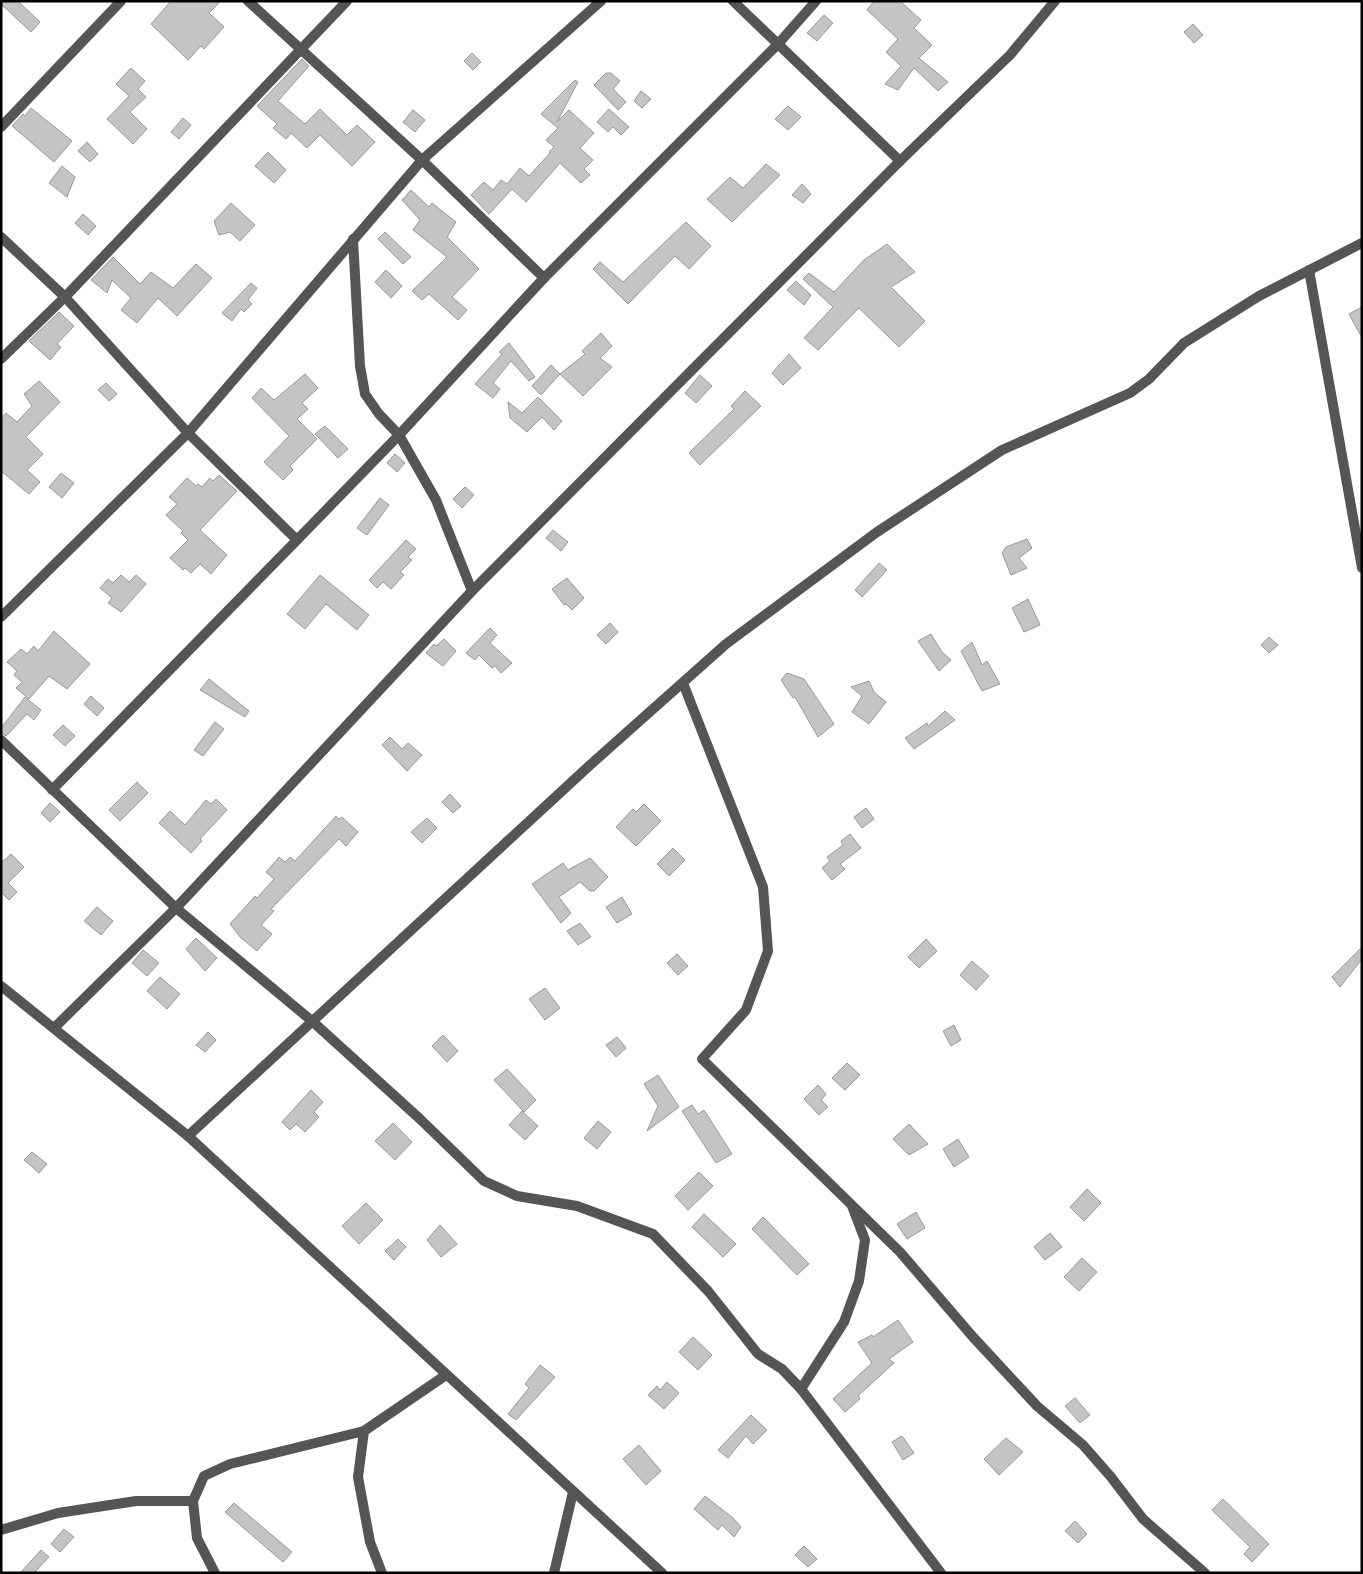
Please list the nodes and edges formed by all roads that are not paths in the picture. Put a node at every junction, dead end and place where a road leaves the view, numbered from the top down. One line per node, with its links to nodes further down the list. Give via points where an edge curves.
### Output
1 (121, 1): 10 (street)
2 (248, 1): 9 (street)
3 (347, 1): 9 (street)
4 (601, 1): 11 (street)
5 (732, 1): 8 (street)
6 (816, 1): 8 (street)
7 (1055, 1): 12 (street, via 1010,55)
8 (778, 44): 12 (street); 17 (street)
9 (301, 50): 11 (street); 18 (street)
10 (1, 128)
11 (422, 160): 14 (street); 17 (street)
12 (900, 160): 24 (street)
13 (1, 237): 18 (street)
14 (352, 239): 20 (street); 21 (street, via 360,366 366,394)
15 (1362, 243): 16 (street)
16 (1309, 270): 23 (street); 26 (street, via 1259,296 1184,343 1149,379 1130,393 1002,450 877,532 726,644)
17 (544, 278): 21 (street)
18 (65, 297): 19 (street); 20 (street)
19 (1, 359)
20 (188, 433): 22 (street); 25 (street)
21 (399, 435): 22 (street); 24 (street, via 436,500)
22 (297, 540): 28 (street)
23 (1362, 568)
24 (472, 591): 29 (street)
25 (1, 618)
26 (683, 683): 31 (street); 34 (street, via 763,887 768,951 746,1010 702,1058)
27 (1, 740): 28 (street)
28 (52, 790): 29 (street)
29 (176, 908): 31 (street); 32 (street)
30 (1, 986): 32 (street)
31 (312, 1021): 33 (street); 36 (street, via 484,1181 517,1196 577,1206 653,1234 708,1291 758,1354 782,1369)
32 (54, 1028): 33 (street)
33 (188, 1136): 35 (street)
34 (810, 1164): 36 (street, via 851,1204 865,1240 859,1280 844,1322); 46 (street, via 921,1274 951,1312 1037,1406 1083,1445 1143,1519)
35 (446, 1375): 37 (street); 38 (street)
36 (801, 1389): 45 (street)
37 (364, 1431): 39 (street, via 230,1464 204,1476); 42 (street, via 358,1477 370,1542)
38 (573, 1492): 43 (street); 44 (street)
39 (193, 1501): 40 (street, via 136,1501 58,1513); 41 (street, via 197,1538)
40 (1, 1530)
41 (215, 1573)
42 (382, 1573)
43 (554, 1573)
44 (662, 1573)
45 (941, 1573)
46 (1205, 1573)

